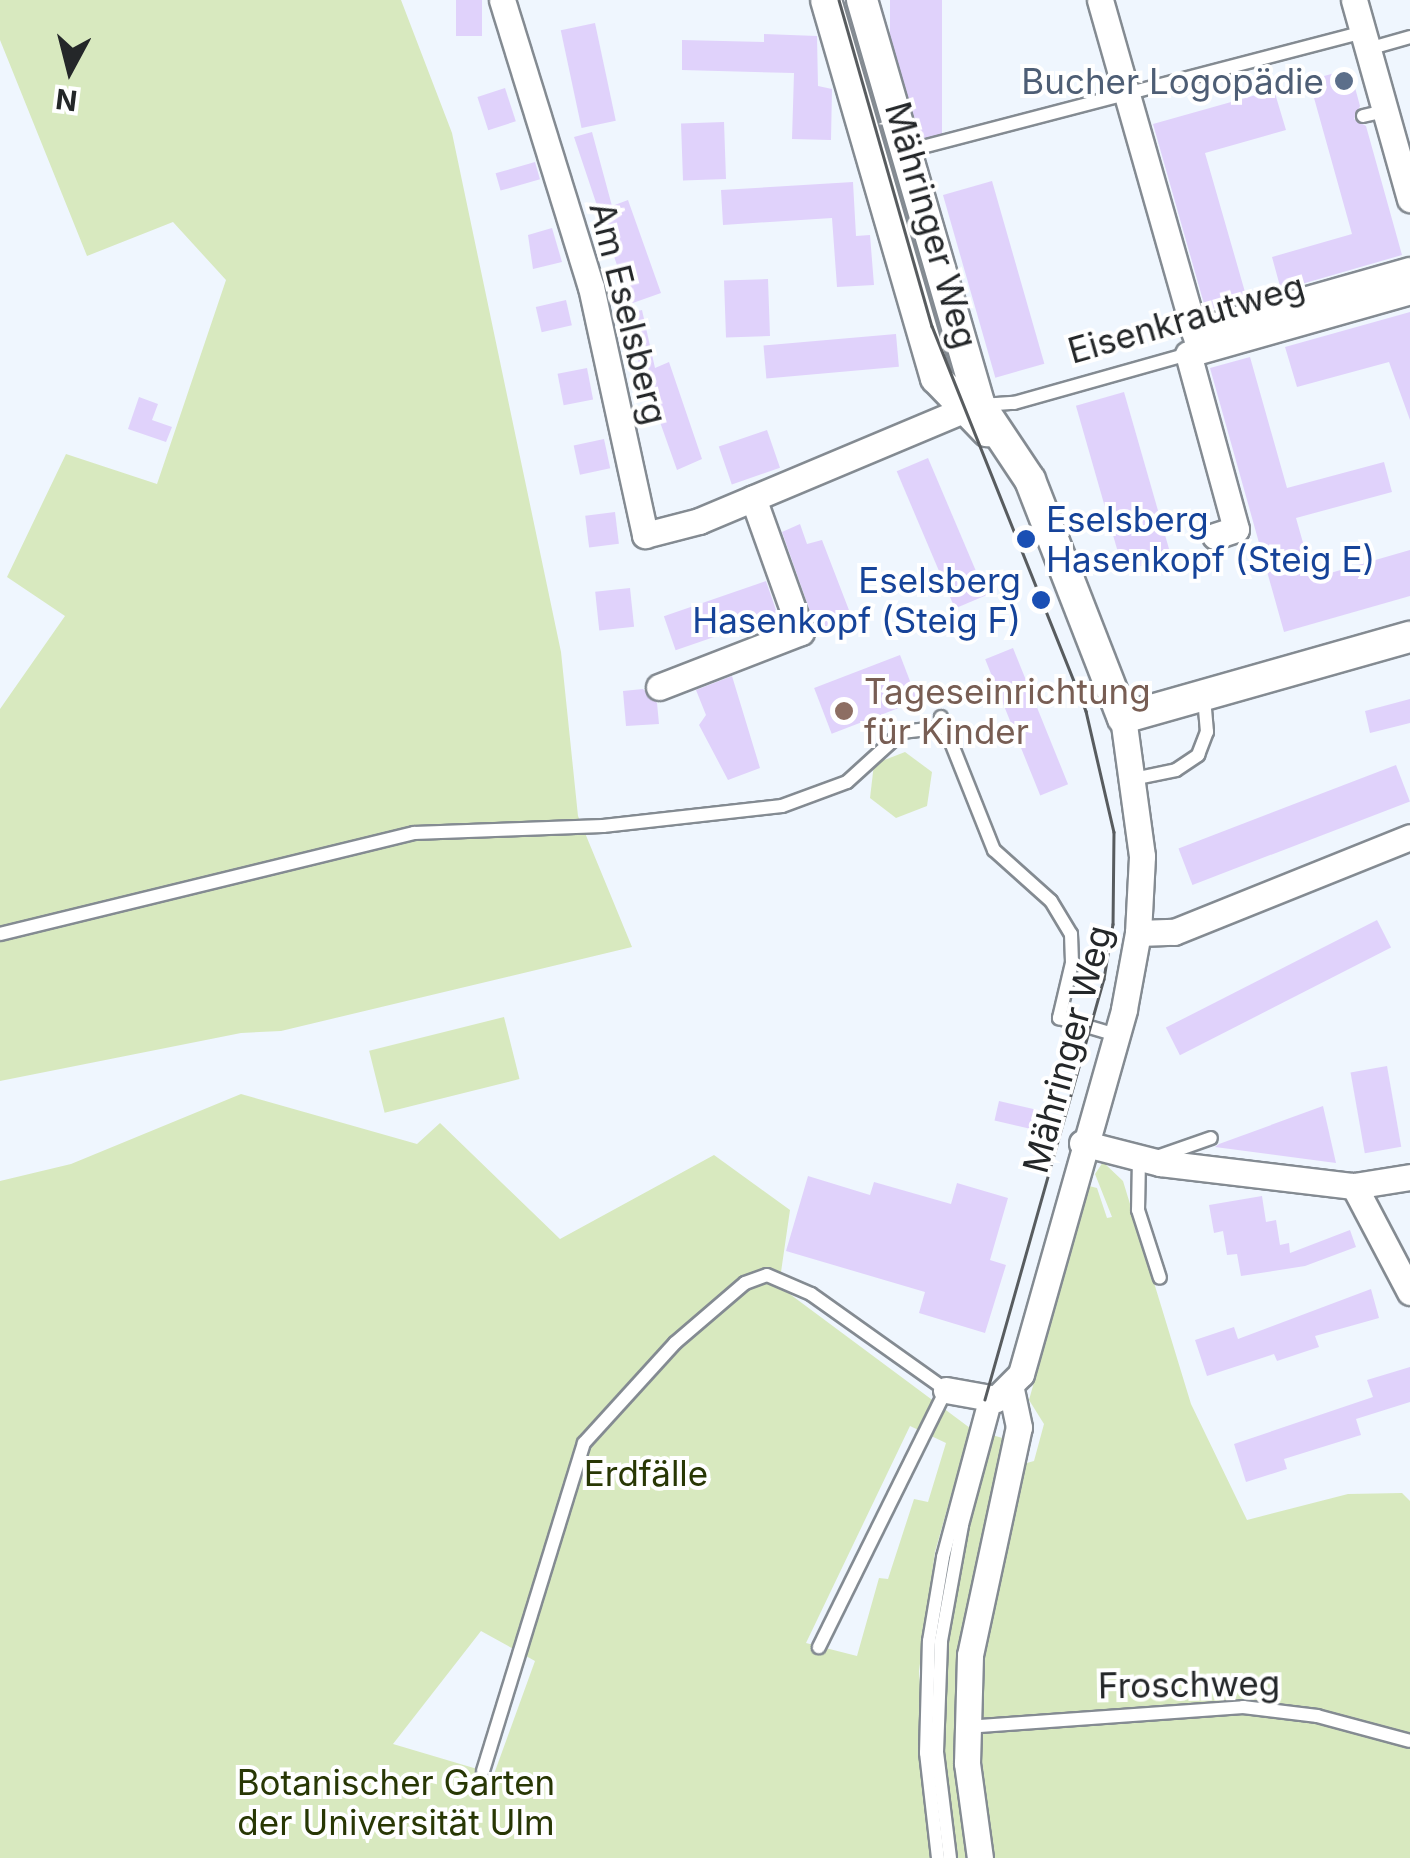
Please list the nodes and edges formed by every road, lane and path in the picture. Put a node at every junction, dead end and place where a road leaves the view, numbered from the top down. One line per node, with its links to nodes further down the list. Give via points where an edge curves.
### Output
1 (502, 0): 15 (street, Am Eselsberg, via 592,290 644,535)
2 (826, 0): 14 (street, Mähringer Weg, via 936,378)
3 (862, 0): 9 (street, Mähringer Weg)
4 (1100, 0): 8 (street)
5 (1354, 0): 7 (street)
6 (1410, 38): 7 (lane)
7 (1366, 41): 8 (lane); 10 (street, via 1374,113)
8 (1126, 94): 9 (lane); 13 (street)
9 (905, 152): 14 (street, Mähringer Weg)
10 (1410, 199)
11 (1410, 270): 13 (street, Eisenkrautweg)
12 (1410, 292): 13 (street, Eisenkrautweg)
13 (1194, 345): 14 (lane, Eisenkrautweg, via 1014,403); 16 (street, via 1236,529)
14 (971, 408): 15 (street, Am Eselsberg); 20 (street, Mähringer Weg, via 1030,480)
15 (753, 498): 18 (street, via 801,632)
16 (1214, 536)
17 (1410, 637): 19 (street)
18 (659, 688)
19 (1204, 696): 20 (street); 21 (lane, via 1207,732 1198,755 1176,770)
20 (1123, 718): 21 (street, Mähringer Weg)
21 (1133, 779): 23 (street, Mähringer Weg, via 1142,856)
22 (1410, 837): 23 (street, via 1174,932)
23 (1138, 933): 25 (street, Mähringer Weg)
24 (0, 934): 25 (lane, via 414,834 603,826 782,806 847,782 902,732 944,722 994,850 1051,902 1070,934 1072,963 1059,1018)
25 (1116, 1035): 27 (street, Mähringer Weg)
26 (1211, 1138): 28 (lane)
27 (1082, 1143): 28 (street); 34 (street, Mähringer Weg, via 1024,1366)
28 (1142, 1160): 30 (street); 31 (lane, via 1138,1210)
29 (1410, 1177): 30 (street)
30 (1354, 1186): 32 (street)
31 (1160, 1278)
32 (1410, 1292)
33 (946, 1390): 34 (street); 35 (lane); 38 (lane, via 783,1278 755,1277 724,1300 647,1370 584,1443)
34 (998, 1396): 36 (street, via 1019,1427 978,1598); 39 (lane, via 943,1557 930,1641 926,1753); 40 (lane, via 940,1641 937,1752)
35 (819, 1647)
36 (966, 1727): 37 (lane, Froschweg, via 1243,1706 1317,1716); 41 (street)
37 (1410, 1741)
38 (483, 1771)
39 (938, 1858)
40 (950, 1858)
41 (980, 1858)

